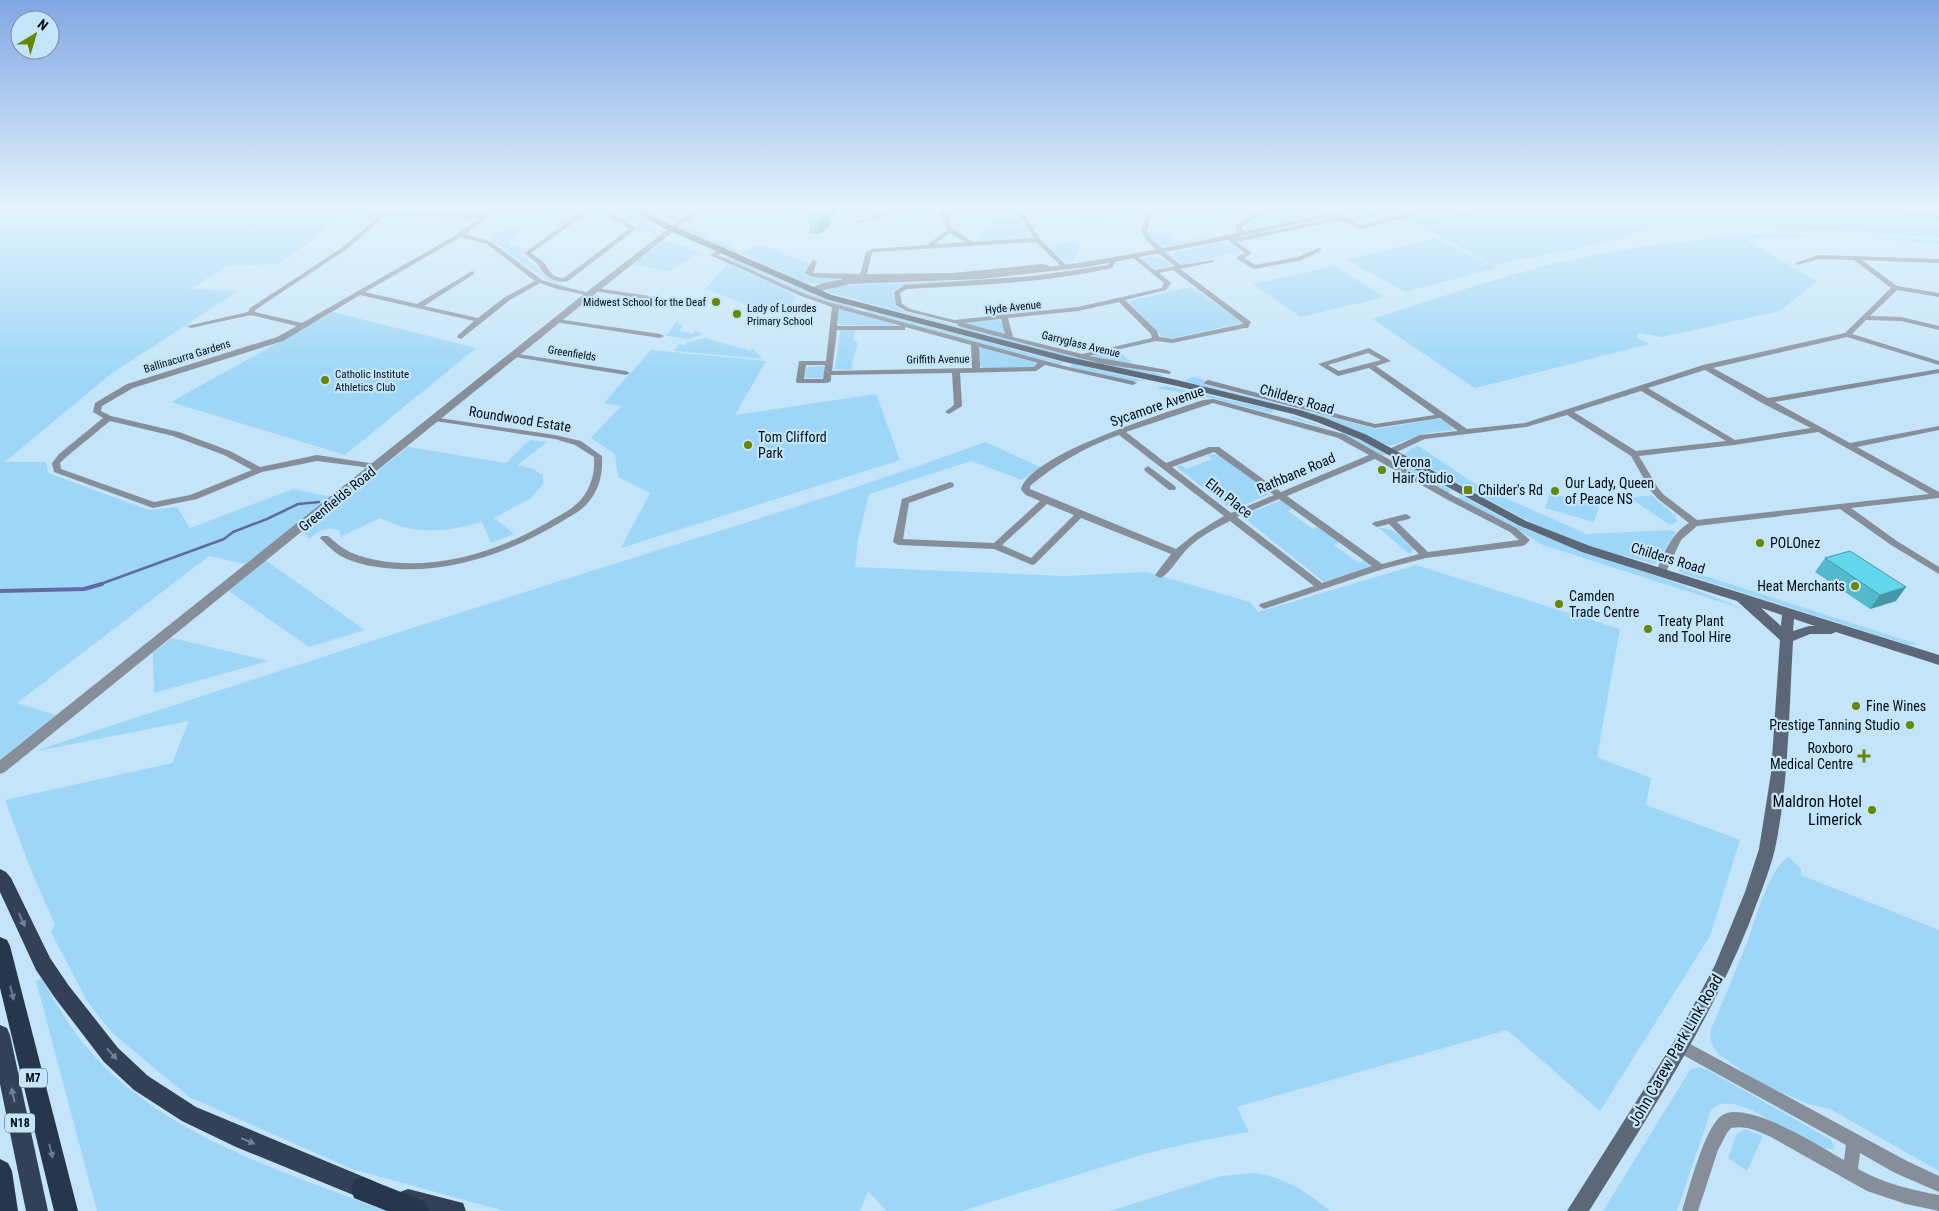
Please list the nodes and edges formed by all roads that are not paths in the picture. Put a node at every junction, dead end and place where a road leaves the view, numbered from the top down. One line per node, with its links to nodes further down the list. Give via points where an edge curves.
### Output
1 (320, 265): 40 (street, Ballinacurra Gardens, via 252,309)
2 (409, 265): 32 (street, Ballinacurra Gardens)
3 (518, 265): 28 (street)
4 (541, 265): 5 (street, via 558,281 566,280)
5 (587, 265)
6 (628, 265): 31 (street, Greenfields Road)
7 (734, 265): 37 (street)
8 (756, 265): 30 (main road, Childers Road)
9 (813, 265): 27 (street, via 808,273 811,275)
10 (869, 265): 25 (street)
11 (1063, 265): 19 (street)
12 (1098, 265): 20 (street)
13 (1145, 265): 23 (street, Hyde Avenue)
14 (1174, 265): 21 (street)
15 (1194, 265): 21 (street)
16 (1249, 265): 17 (street, via 1254,268)
17 (1270, 265)
18 (1864, 265): 29 (street)
19 (1065, 267): 20 (street); 22 (street)
20 (1086, 268): 22 (street)
21 (1177, 268): 23 (street); 56 (street, via 1247,322 1245,326 1172,341)
22 (1051, 272): 26 (street)
23 (1155, 272): 34 (street, Hyde Avenue, via 1168,283 1164,289)
24 (472, 273): 36 (street)
25 (868, 278): 26 (street); 27 (street)
26 (966, 279): 46 (street, Hyde Avenue, via 905,287 897,292 899,305 908,310)
27 (846, 280): 30 (street)
28 (540, 281): 31 (street, via 559,288); 44 (street, via 521,289)
29 (1895, 288): 33 (street); 38 (street)
30 (813, 290): 39 (main road, Childers Road)
31 (593, 292): 35 (street); 45 (street, Greenfields Road)
32 (359, 293): 36 (street); 48 (street, Ballinacurra Gardens)
33 (1939, 294)
34 (1121, 300): 41 (street, Hyde Avenue); 56 (street, via 1154,333)
35 (690, 304)
36 (419, 306): 44 (street)
37 (836, 306): 39 (street); 49 (street)
38 (1876, 306): 42 (street); 43 (street)
39 (860, 309): 50 (street); 63 (main road, Childers Road)
40 (251, 313): 47 (street, Ballinacurra Gardens); 48 (street, Ballinacurra Gardens)
41 (1004, 318): 46 (street, Hyde Avenue); 55 (street)
42 (1864, 318): 43 (street); 52 (street)
43 (1901, 319): 51 (street)
44 (478, 320): 54 (street)
45 (557, 321): 53 (street); 58 (street, Greenfields Road)
46 (954, 322): 55 (street, Garryglass Avenue)
47 (191, 326)
48 (304, 326): 80 (street, Ballinacurra Gardens, via 265,345 130,386 98,405 97,412)
49 (833, 328): 50 (street); 61 (street)
50 (920, 328): 57 (street)
51 (1939, 328)
52 (1847, 335): 62 (street); 65 (street)
53 (660, 336)
54 (461, 337)
55 (1010, 338): 59 (street, Garryglass Avenue)
56 (1156, 339): 59 (street)
57 (975, 343): 60 (street); 67 (street)
58 (515, 355): 70 (street, Greenfields); 81 (street, Greenfields Road)
59 (1082, 356): 69 (street, Garryglass Avenue)
60 (1044, 362): 63 (street); 67 (street, Griffith Avenue, via 1036,369)
61 (829, 363): 71 (street); 71 (street, Griffith Avenue, via 802,363 800,380 827,380)
62 (1939, 363)
63 (1066, 364): 73 (street); 78 (main road, Childers Road, via 1162,380)
64 (1371, 366): 64 (street, via 1387,361 1369,350 1322,364 1338,374); 79 (street)
65 (1706, 367): 74 (street); 75 (street)
66 (956, 370): 67 (street, Griffith Avenue); 71 (street, Griffith Avenue); 76 (street, via 958,406)
67 (976, 370)
68 (1939, 371): 75 (street)
69 (1167, 372)
70 (626, 373)
71 (829, 373)
72 (1208, 382): 79 (street, via 1375,426)
73 (1133, 383)
74 (1642, 388): 77 (street); 86 (street)
75 (1765, 400): 83 (street)
76 (949, 412)
77 (1568, 412): 85 (street, via 1520,426); 89 (street)
78 (1281, 414): 84 (street, Sycamore Avenue, via 1210,401); 88 (main road, Childers Road, via 1329,424); 90 (street, Sycamore Avenue, via 1334,433)
79 (1441, 416): 85 (street)
80 (108, 418): 94 (street, via 176,434 227,453); 94 (street, via 62,456 56,463 57,470 153,505 190,498)
81 (435, 420): 92 (street, Greenfields Road); 111 (street, Roundwood Estate, via 578,443 598,456 600,470 596,483 581,504 552,524 517,542 443,564 405,566 370,561 344,553)
82 (1939, 428): 87 (street)
83 (1817, 430): 86 (street); 87 (street)
84 (1121, 432): 91 (street, Elm Place); 103 (street, Sycamore Avenue, via 1061,460 1026,485 1026,491)
85 (1465, 432): 88 (street, via 1423,437)
86 (1734, 443): 89 (street)
87 (1847, 446): 101 (street)
88 (1390, 452): 99 (main road, Childers Road)
89 (1634, 454): 109 (street, via 1661,497)
90 (1376, 455): 100 (street, Rathbane Road); 102 (street, Sycamore Avenue)
91 (1166, 466): 95 (street, Elm Place); 100 (street, via 1216,449)
92 (376, 467): 94 (street, via 317,458); 126 (street, Greenfields Road)
93 (1148, 469): 96 (street)
94 (259, 470)
95 (1175, 473): 96 (street); 106 (street, Elm Place)
96 (1161, 479): 98 (street)
97 (950, 485): 112 (street, via 905,501 898,542)
98 (1172, 488)
99 (1461, 491): 102 (street); 117 (main road, Childers Road, via 1552,536)
100 (1280, 495): 106 (street, Rathbane Road); 115 (street)
101 (1937, 497): 104 (street)
102 (1451, 498): 114 (street, Sycamore Avenue, via 1513,530 1525,540)
103 (1046, 500): 105 (street, Sycamore Avenue); 112 (street)
104 (1842, 506): 109 (street); 116 (street)
105 (1080, 514): 112 (street, via 1032,562); 113 (street, Sycamore Avenue)
106 (1230, 516): 113 (street, Rathbane Road, via 1197,535); 119 (street, Elm Place)
107 (1406, 517): 108 (street)
108 (1391, 521): 110 (street); 114 (street)
109 (1695, 523): 117 (street, via 1674,545)
110 (1377, 524)
111 (325, 538)
112 (996, 546)
113 (1176, 553): 118 (street, Rathbane Road)
114 (1426, 555): 115 (street)
115 (1380, 567): 119 (street)
116 (1939, 571)
117 (1661, 572): 120 (main road, Childers Road)
118 (1160, 575)
119 (1320, 586): 121 (street)
120 (1738, 596): 122 (main road, Childers Road); 124 (main road)
121 (1264, 606)
122 (1788, 612): 123 (main road, Childers Road); 124 (main road, John Carew Park Link Road)
123 (1847, 631): 124 (main road, via 1809,630); 125 (main road, Childers Road)
124 (1786, 639): 130 (main road, John Carew Park Link Road, via 1778,773 1767,849 1722,969)
125 (1939, 660)
126 (0, 768)
127 (0, 877): 135 (highway, one-way to 135, via 43,964 62,992 111,1055 141,1083 189,1114)
128 (0, 946): 139 (highway, M7, one-way to 139)
129 (0, 1035): 138 (highway, N18, one-way to 129)
130 (1681, 1046): 131 (street); 142 (main road, John Carew Park Link Road)
131 (1854, 1141): 133 (street); 134 (street)
132 (0, 1171): 137 (highway)
133 (1850, 1173): 136 (street, via 1889,1190); 143 (street, via 1777,1131 1736,1117 1728,1120 1716,1134)
134 (1939, 1184)
135 (363, 1189): 140 (highway); 141 (highway)
136 (1939, 1203)
137 (6, 1211)
138 (37, 1211)
139 (66, 1211)
140 (417, 1211)
141 (455, 1211)
142 (1577, 1211)
143 (1690, 1211)

